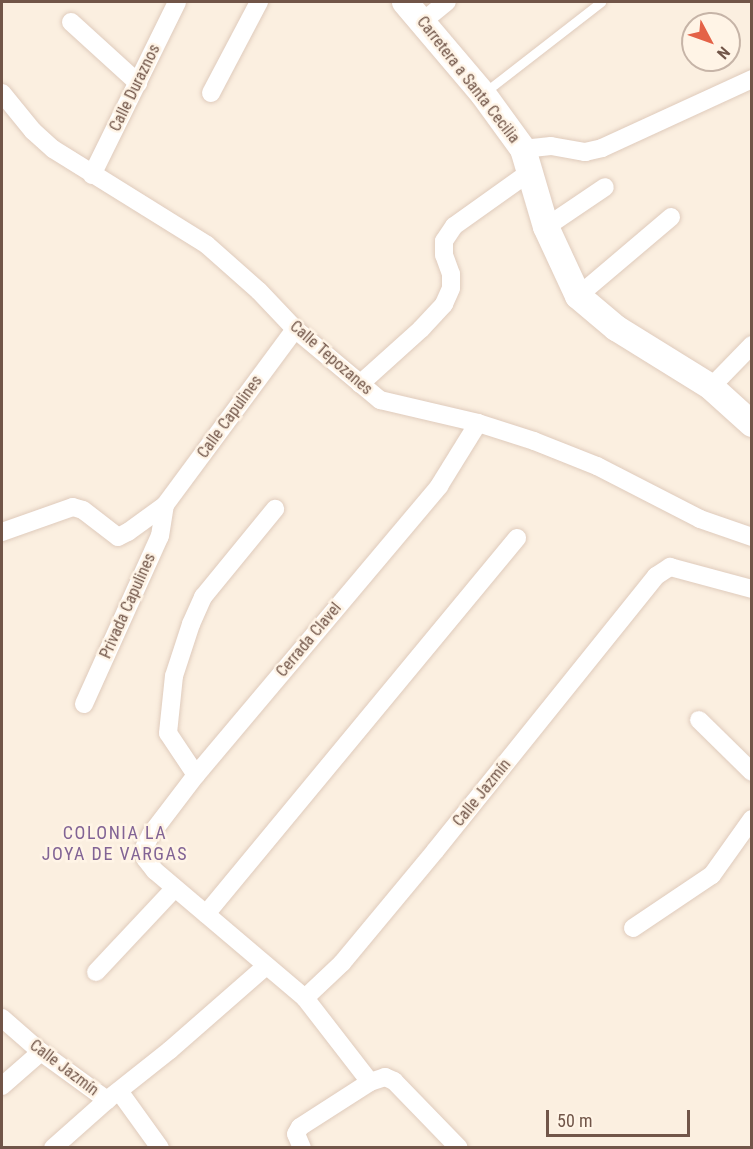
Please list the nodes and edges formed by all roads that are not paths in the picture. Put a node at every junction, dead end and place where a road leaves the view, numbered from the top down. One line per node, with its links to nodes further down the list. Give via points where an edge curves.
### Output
1 (177, 2): 9 (street, Calle Duraznos)
2 (259, 2): 11 (street)
3 (405, 2): 7 (main road, Carretera a Santa Cecilia)
4 (447, 2): 7 (street)
5 (601, 2): 12 (lane)
6 (71, 22): 9 (street)
7 (423, 22): 12 (main road, Carretera a Santa Cecilia)
8 (752, 79): 13 (street, via 602,148 585,152 551,146)
9 (138, 83): 14 (street, Calle Duraznos)
10 (2, 93): 14 (street, Calle Tepozanes, via 33,131)
11 (210, 93)
12 (483, 94): 13 (main road, Carretera a Santa Cecilia)
13 (527, 160): 17 (main road, Carretera a Santa Cecilia); 21 (street, via 453,226 444,240 444,255 452,274 444,304)
14 (92, 175): 19 (street, Calle Tepozanes, via 207,245)
15 (605, 187): 17 (street)
16 (671, 217): 18 (street)
17 (546, 227): 18 (main road, Carretera a Santa Cecilia)
18 (579, 296): 22 (main road, Carretera a Santa Cecilia, via 616,328)
19 (295, 329): 21 (street, Calle Tepozanes); 25 (street, Calle Capulines)
20 (752, 345): 22 (street)
21 (360, 384): 23 (street, Calle Tepozanes, via 390,404)
22 (711, 387): 24 (main road, Carretera a Santa Cecilia)
23 (478, 423): 28 (street, Calle Tepozanes, via 597,466 700,519); 34 (street, Cerrada Clavel, via 439,486)
24 (752, 424)
25 (165, 505): 27 (street, via 118,537 83,510 73,507); 31 (street, Privada Capulines, via 160,536)
26 (275, 509): 34 (street, via 203,597 174,676 168,733)
27 (2, 532)
28 (752, 537)
29 (517, 538): 37 (street)
30 (752, 589): 41 (street, Calle Jazmín, via 670,567 656,576 342,963)
31 (84, 704)
32 (699, 720): 33 (street)
33 (752, 772)
34 (196, 775): 36 (street, Cerrada Clavel, via 145,846 145,858)
35 (752, 819): 38 (street, via 712,875)
36 (175, 888): 37 (street); 40 (street)
37 (206, 914): 39 (street)
38 (633, 928)
39 (266, 966): 41 (street); 46 (street, Calle Jazmín)
40 (96, 972)
41 (304, 998): 44 (street)
42 (2, 1018): 43 (street, Calle Jazmín)
43 (40, 1052): 45 (street); 46 (street, Calle Jazmín)
44 (370, 1082): 47 (street, via 300,1127); 50 (street, via 385,1077 394,1081)
45 (2, 1086)
46 (113, 1095): 48 (street); 49 (street)
47 (299, 1141)
48 (53, 1148)
49 (160, 1148)
50 (459, 1148)

